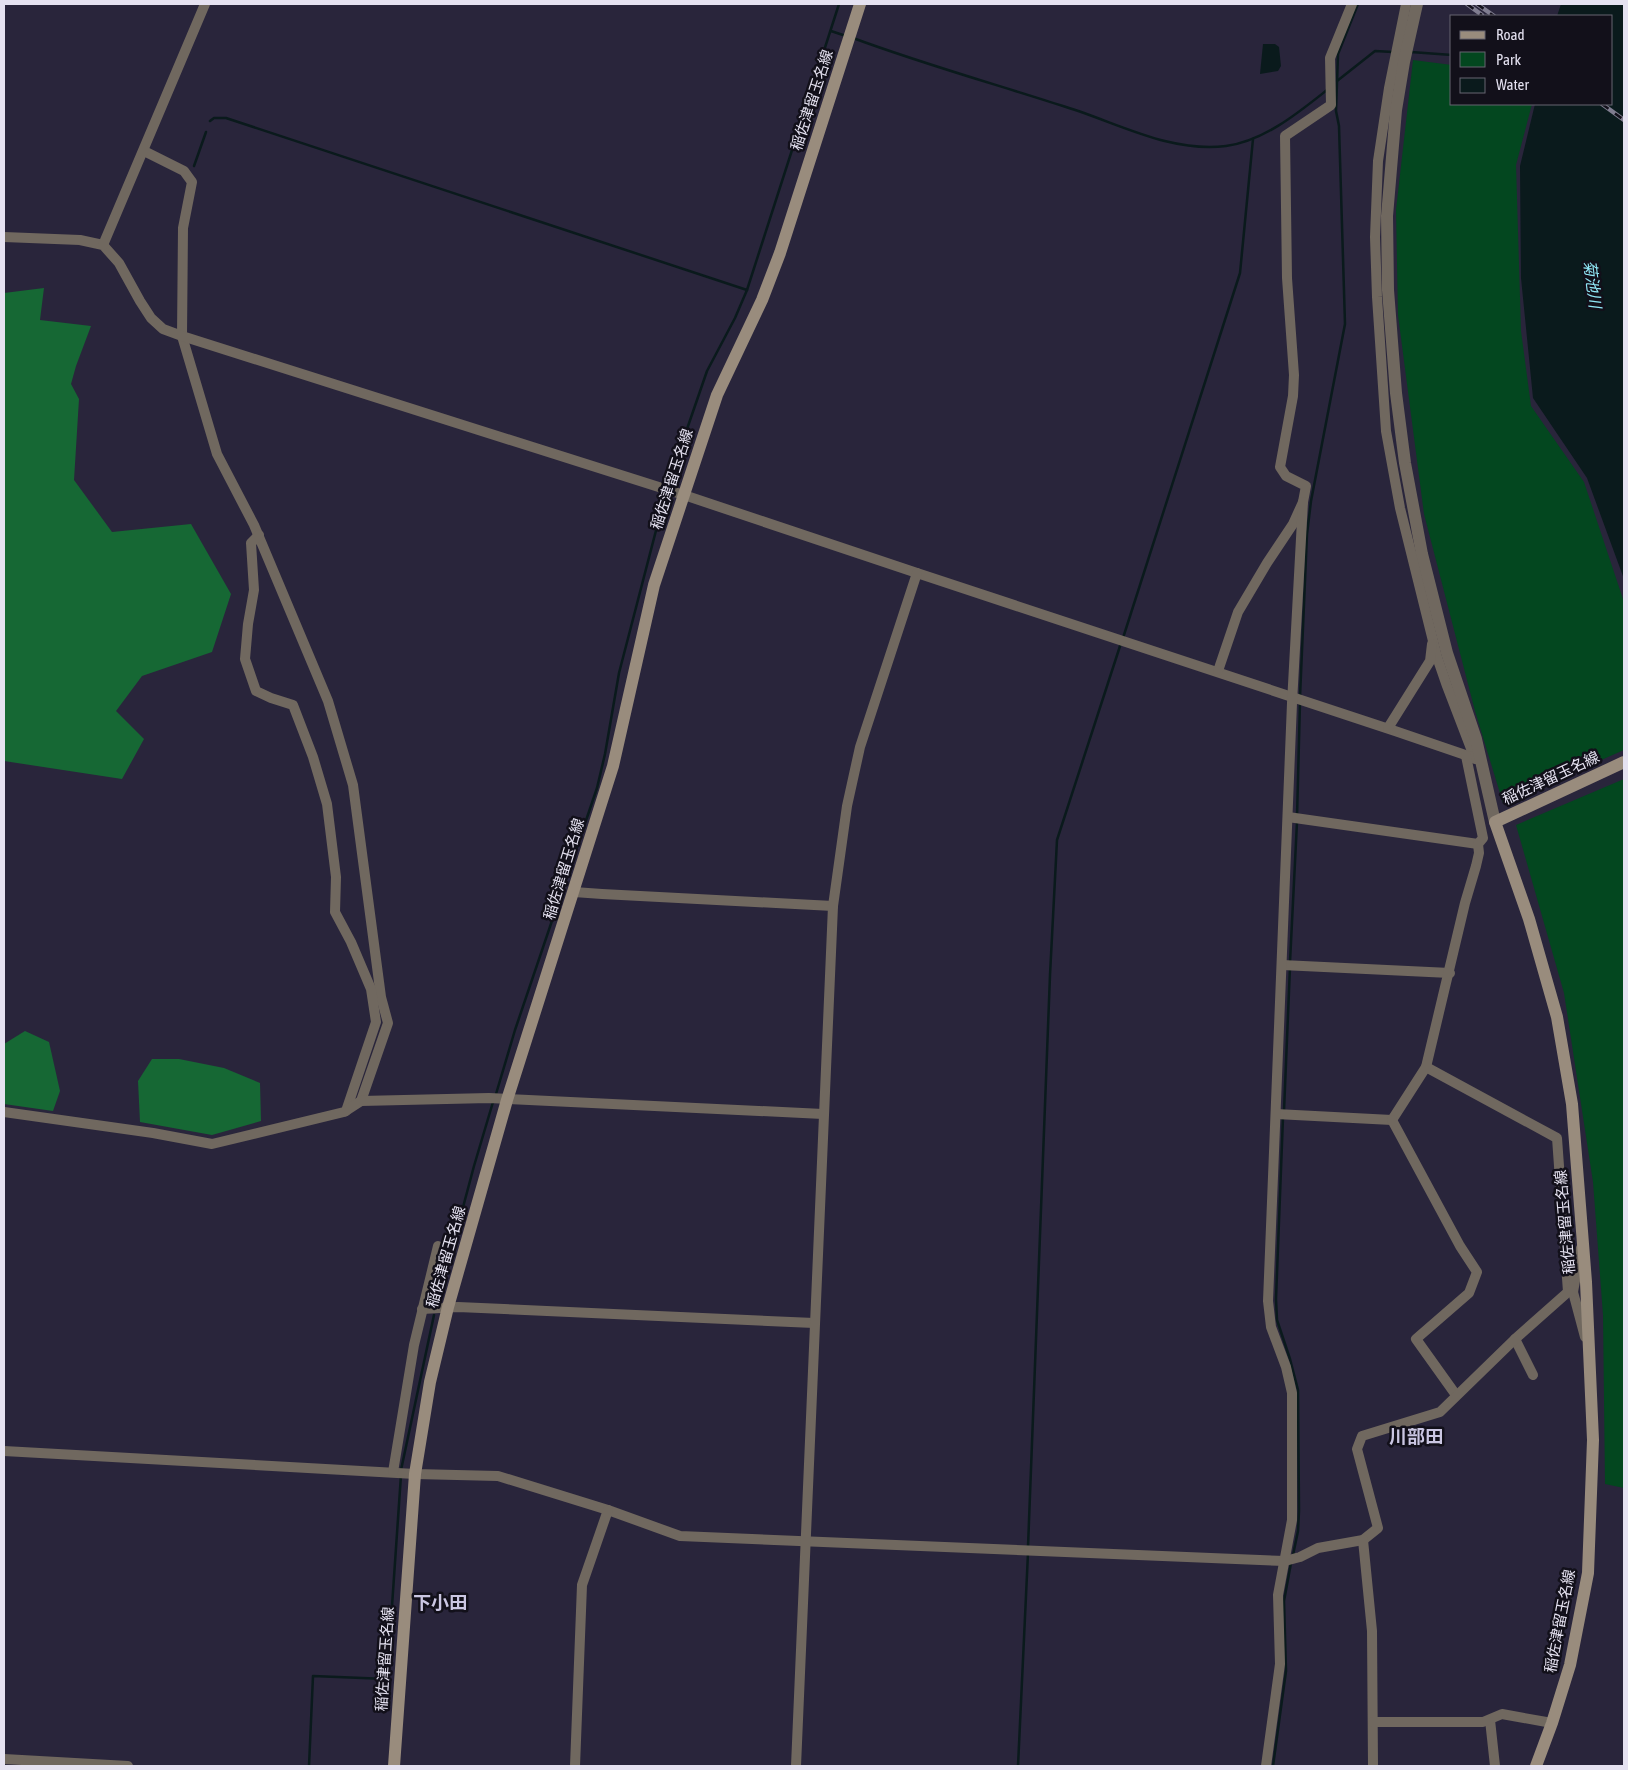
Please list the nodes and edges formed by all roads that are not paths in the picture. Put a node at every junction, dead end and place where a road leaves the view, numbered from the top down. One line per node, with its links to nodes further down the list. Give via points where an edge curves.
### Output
1 (205, 4): 6 (street)
2 (860, 4): 10 (main road, 稲佐津留玉名線, via 762,300)
3 (1352, 4): 11 (street, via 1330,58 1331,105 1285,136 1287,278 1294,375 1280,467 1286,476 1306,486)
4 (1417, 4): 18 (street, via 1396,110 1388,198 1388,290 1404,453 1422,554 1442,634 1476,739)
5 (1404, 7): 14 (street, via 1378,161 1377,297 1386,431 1400,508)
6 (144, 151): 8 (street); 9 (street, via 184,171 192,182 183,228)
7 (4, 237): 8 (street, via 80,240)
8 (103, 245): 9 (street, via 119,263 151,318 163,329)
9 (182, 336): 10 (street); 12 (street, via 218,454)
10 (673, 492): 13 (street); 23 (main road, 稲佐津留玉名線, via 613,766)
11 (1303, 502): 15 (street, via 1293,524 1238,612); 16 (street)
12 (259, 535): 29 (street, via 328,701 353,785 381,997 388,1023); 30 (street, via 251,544 254,590 245,659 256,691 293,705 313,757 327,804 336,877 335,912 371,988 376,1022)
13 (917, 573): 15 (street); 24 (street, via 860,747 847,806)
14 (1432, 639): 17 (street, via 1430,661); 18 (street)
15 (1218, 672): 16 (street)
16 (1294, 697): 17 (street); 20 (street)
17 (1388, 728): 18 (street)
18 (1474, 758): 21 (street); 22 (street, via 1483,838)
19 (1624, 762): 21 (main road, 稲佐津留玉名線)
20 (1289, 818): 22 (street); 25 (street)
21 (1495, 822): 35 (main road, 稲佐津留玉名線, via 1529,919 1558,1017 1572,1104)
22 (1478, 844): 26 (street, via 1479,853)
23 (574, 892): 24 (street); 28 (main road, 稲佐津留玉名線)
24 (833, 906): 32 (street)
25 (1284, 965): 26 (street); 33 (street)
26 (1450, 973): 27 (street)
27 (1426, 1067): 34 (street); 37 (street, via 1557,1138)
28 (504, 1099): 29 (street); 32 (street); 38 (main road, 稲佐津留玉名線)
29 (361, 1102): 30 (street)
30 (346, 1111): 31 (street, via 212,1144)
31 (4, 1112)
32 (823, 1114): 40 (street)
33 (1277, 1115): 34 (street); 51 (street, via 1268,1301 1271,1327 1292,1393 1292,1520)
34 (1392, 1120): 44 (street, via 1477,1272 1469,1293 1416,1339)
35 (1583, 1235): 37 (street); 42 (main road, 稲佐津留玉名線)
36 (438, 1246): 39 (street)
37 (1570, 1292): 41 (street); 42 (street)
38 (448, 1307): 39 (street); 40 (street); 47 (main road, 稲佐津留玉名線)
39 (422, 1309): 46 (street)
40 (814, 1323): 50 (street)
41 (1515, 1338): 43 (street); 44 (street)
42 (1589, 1354): 54 (main road, 稲佐津留玉名線, via 1593,1440 1588,1573 1570,1665)
43 (1533, 1375)
44 (1456, 1395): 49 (street, via 1440,1412 1362,1436 1357,1449 1378,1528)
45 (4, 1451): 46 (street)
46 (393, 1472): 47 (street)
47 (413, 1474): 48 (street, via 498,1476); 57 (main road, 稲佐津留玉名線)
48 (608, 1510): 50 (street, via 680,1536); 58 (street, via 582,1586)
49 (1363, 1540): 51 (street, via 1318,1548); 53 (street, via 1372,1631)
50 (806, 1542): 51 (street); 59 (street)
51 (1284, 1561): 60 (street, via 1278,1595 1280,1664)
52 (1490, 1720): 53 (street); 54 (street, via 1502,1714); 62 (street)
53 (1373, 1722): 61 (street)
54 (1552, 1723): 63 (main road, 稲佐津留玉名線)
55 (4, 1760): 56 (street)
56 (128, 1766)
57 (394, 1766)
58 (575, 1766)
59 (796, 1766)
60 (1266, 1766)
61 (1373, 1766)
62 (1495, 1766)
63 (1536, 1766)

